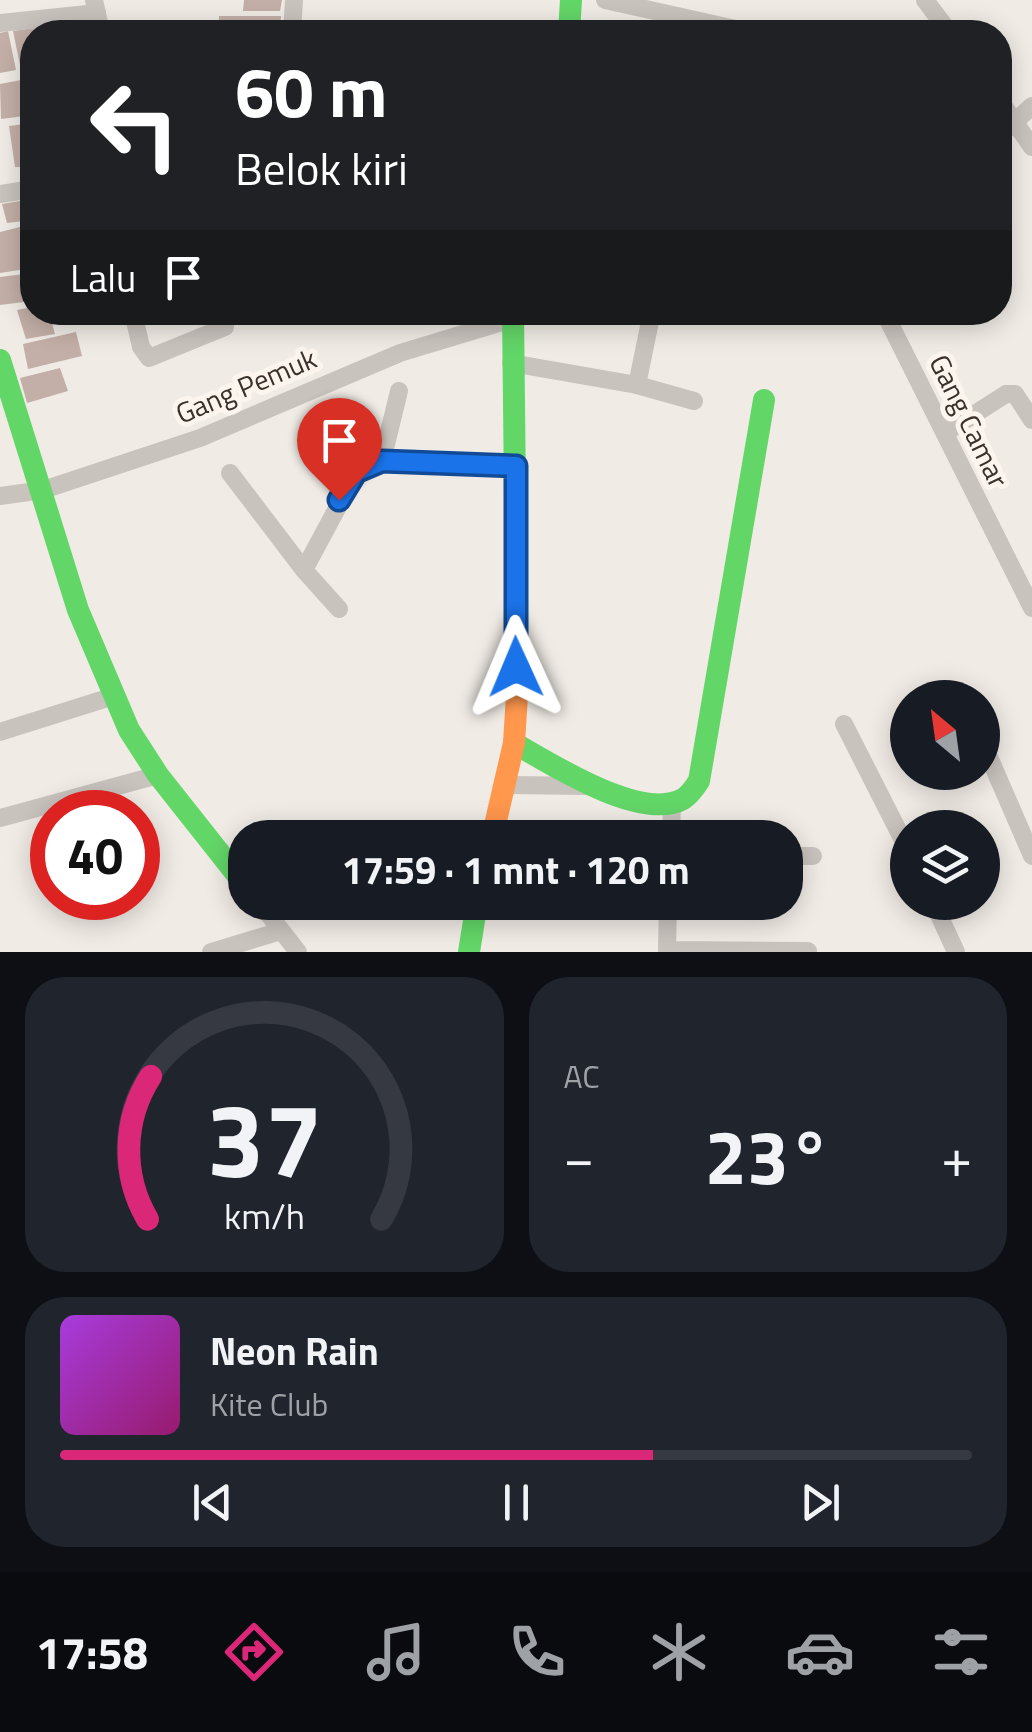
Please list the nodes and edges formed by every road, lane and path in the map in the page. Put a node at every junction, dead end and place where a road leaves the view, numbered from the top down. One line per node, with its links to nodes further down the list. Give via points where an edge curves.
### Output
1 (605, 0): 3 (street)
2 (96, 7): 4 (street)
3 (695, 20)
4 (0, 23)
5 (1032, 106): 7 (street)
6 (1012, 118): 7 (street)
7 (1015, 122): 8 (street); 9 (street)
8 (1012, 125)
9 (1032, 146)
10 (136, 325): 15 (street, via 149,358)
11 (484, 325): 29 (street, Gang Pemuk, via 400,352 200,438)
12 (512, 325): 17 (street)
13 (649, 325): 18 (street)
14 (891, 325): 24 (street, Gang Camar)
15 (224, 327)
16 (0, 360): 29 (street)
17 (512, 363): 18 (street); 26 (street)
18 (637, 386): 21 (street)
19 (399, 391): 25 (street)
20 (764, 400): 42 (street, via 699,782 686,798)
21 (694, 401)
22 (1032, 420): 24 (street, via 1014,394 1006,394)
23 (315, 422): 27 (street)
24 (945, 433): 32 (street, Gang Camar)
25 (382, 461): 26 (street); 27 (street)
26 (516, 466): 37 (street)
27 (356, 472): 31 (street)
28 (230, 473): 31 (street)
29 (43, 490): 30 (street, Gang Pemuk); 34 (street, via 78,610)
30 (0, 496)
31 (304, 570): 33 (street)
32 (1032, 608)
33 (339, 609)
34 (114, 696): 36 (street); 38 (street)
35 (844, 724): 43 (street)
36 (0, 732)
37 (514, 743): 40 (street); 41 (street)
38 (158, 775): 44 (street); 50 (street)
39 (1000, 782): 49 (street)
40 (504, 785): 41 (street); 45 (street)
41 (589, 786): 42 (street)
42 (672, 802): 46 (street)
43 (890, 815)
44 (0, 818)
45 (496, 820)
46 (671, 820)
47 (803, 856): 48 (street)
48 (812, 856)
49 (1032, 856)
50 (228, 864)
51 (272, 920): 55 (street)
52 (474, 920): 59 (street)
53 (668, 920): 56 (street, via 667,950)
54 (941, 920): 60 (street)
55 (280, 931): 57 (street); 58 (street)
56 (808, 951)
57 (212, 952)
58 (298, 952)
59 (469, 952)
60 (956, 952)

